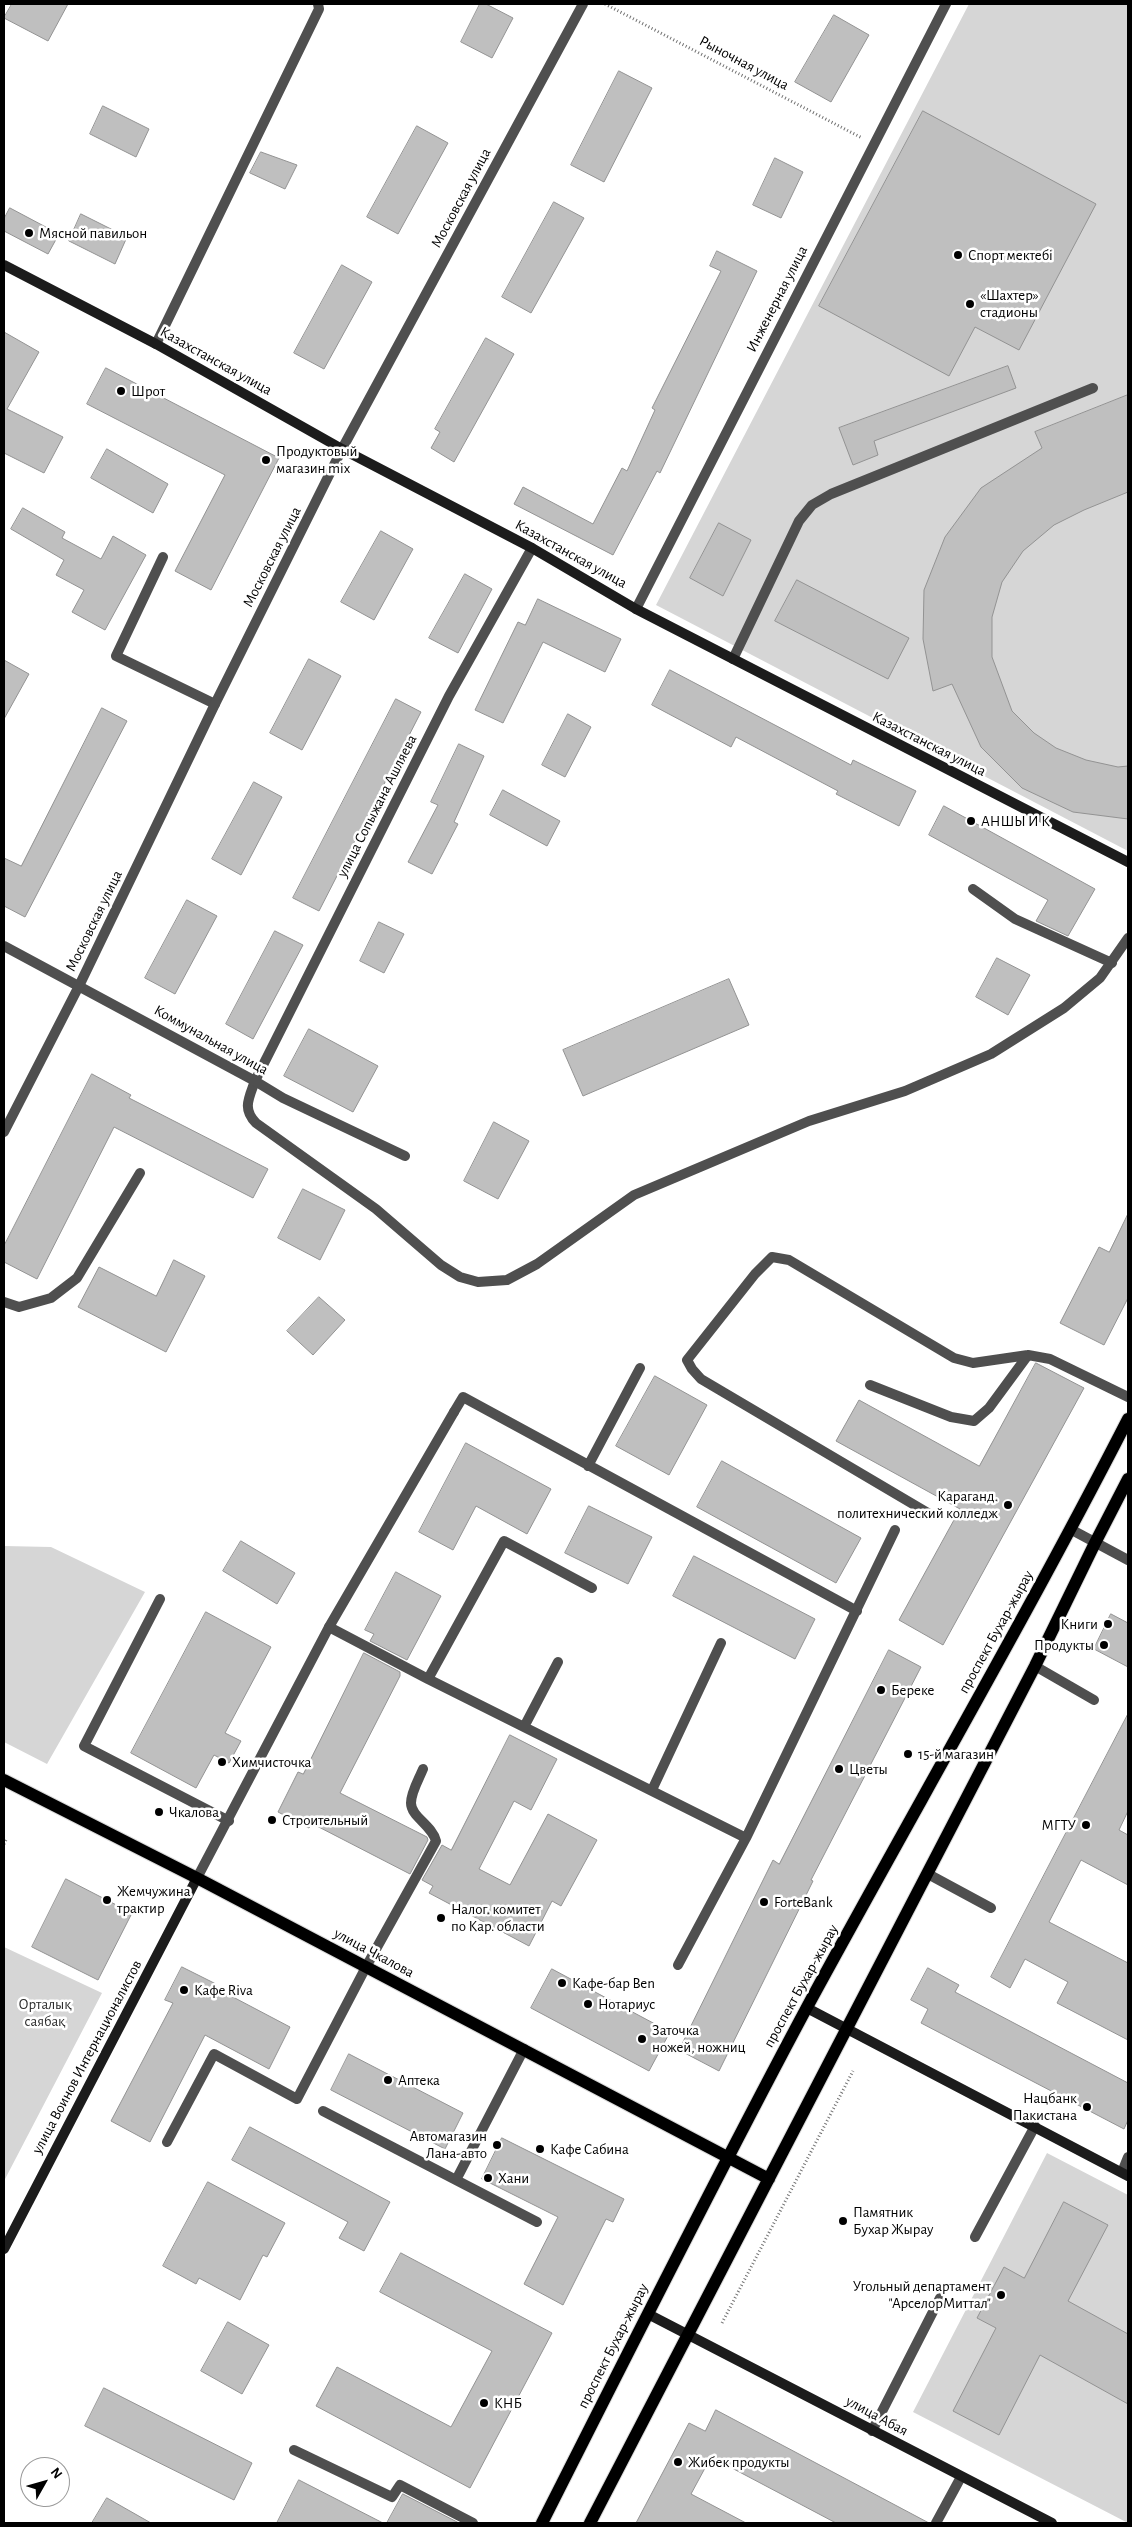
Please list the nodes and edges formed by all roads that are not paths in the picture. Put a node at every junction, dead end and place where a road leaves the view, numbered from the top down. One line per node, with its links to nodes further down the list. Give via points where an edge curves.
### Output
1 (318, 4): 5 (street, via 320,8)
2 (583, 4): 7 (street, Московская улица)
3 (946, 4): 10 (street, Инженерная улица)
4 (4, 264): 5 (main road, Казахстанская улица)
5 (156, 344): 7 (main road, Казахстанская улица)
6 (1093, 388): 11 (street, via 831,494 812,505 799,521)
7 (342, 449): 8 (main road, Казахстанская улица); 12 (street, Московская улица)
8 (532, 548): 10 (main road, Казахстанская улица); 19 (street, улица Сопыжана Ашляева, via 449,696)
9 (164, 557): 12 (street, via 116,656)
10 (636, 609): 11 (main road, Казахстанская улица)
11 (733, 659): 13 (main road, Казахстанская улица)
12 (215, 704): 18 (street, Московская улица)
13 (1128, 862)
14 (973, 889): 17 (street, via 1015,920)
15 (1128, 938): 17 (street)
16 (4, 946): 18 (street, Коммунальная улица)
17 (1112, 963): 19 (street, улица Сопыжана Ашляева, via 1100,978 1064,1008 991,1054 905,1091 808,1121 634,1195 537,1264 507,1280 478,1282 460,1277 441,1265 376,1209 256,1123 246,1106)
18 (79, 986): 19 (street, Коммунальная улица); 20 (street, Московская улица)
19 (255, 1081): 21 (street, Коммунальная улица, via 283,1098)
20 (4, 1132)
21 (406, 1156)
22 (140, 1173): 23 (street, via 77,1278 51,1298 19,1307)
23 (4, 1302)
24 (1028, 1355): 26 (street, via 989,1408 974,1421 951,1417); 27 (street, via 1050,1359); 31 (street, via 973,1363 954,1358 789,1260 772,1258 755,1274 687,1360 701,1379)
25 (640, 1368): 29 (street)
26 (870, 1385)
27 (1128, 1397)
28 (1128, 1419): 33 (main road, проспект Бухар-жырау)
29 (588, 1466): 38 (street); 39 (street, via 463,1397)
30 (1128, 1479): 34 (main road)
31 (928, 1513)
32 (895, 1530): 38 (street)
33 (1072, 1530): 34 (street); 56 (main road, проспект Бухар-жырау)
34 (1094, 1543): 35 (street); 42 (main road)
35 (1128, 1560)
36 (592, 1588): 43 (street, via 504,1541)
37 (160, 1599): 49 (street, via 84,1746)
38 (857, 1611): 50 (street)
39 (329, 1627): 43 (street); 49 (street)
40 (721, 1643): 48 (street)
41 (558, 1662): 45 (street)
42 (1036, 1666): 44 (street); 51 (main road)
43 (428, 1679): 45 (street)
44 (1094, 1700)
45 (524, 1726): 48 (street)
46 (423, 1769): 55 (street, via 410,1802 412,1810 434,1832 436,1841)
47 (4, 1780): 52 (main road, улица Чкалова)
48 (652, 1790): 50 (street)
49 (229, 1821): 52 (street)
50 (746, 1838): 54 (street)
51 (928, 1874): 53 (street); 57 (main road)
52 (197, 1878): 55 (main road, улица Чкалова); 69 (main road, улица Воинов Интернационалистов)
53 (992, 1908)
54 (678, 1965)
55 (366, 1967): 58 (main road, улица Чкалова); 61 (street, via 298,2099 214,2054)
56 (806, 2008): 57 (main road); 62 (main road, проспект Бухар-жырау)
57 (846, 2030): 60 (main road); 65 (main road)
58 (524, 2049): 62 (main road, улица Чкалова); 66 (street)
59 (323, 2111): 66 (street)
60 (1035, 2126): 64 (main road); 68 (street)
61 (167, 2142)
62 (728, 2157): 65 (main road, улица Чкалова); 71 (main road, проспект Бухар-жырау)
63 (1128, 2157): 64 (street)
64 (1125, 2174)
65 (769, 2179): 72 (main road)
66 (456, 2180): 67 (street)
67 (537, 2222)
68 (975, 2237)
69 (4, 2249)
70 (940, 2298): 73 (street)
71 (648, 2314): 72 (main road, улица Абая); 77 (main road, проспект Бухар-жырау)
72 (688, 2334): 73 (main road, улица Абая); 78 (main road)
73 (872, 2431): 75 (main road, улица Абая)
74 (294, 2450): 76 (street, via 392,2498 400,2485)
75 (961, 2477): 79 (street); 80 (main road, улица Абая)
76 (473, 2523)
77 (542, 2523)
78 (590, 2523)
79 (936, 2523)
80 (1052, 2523)

